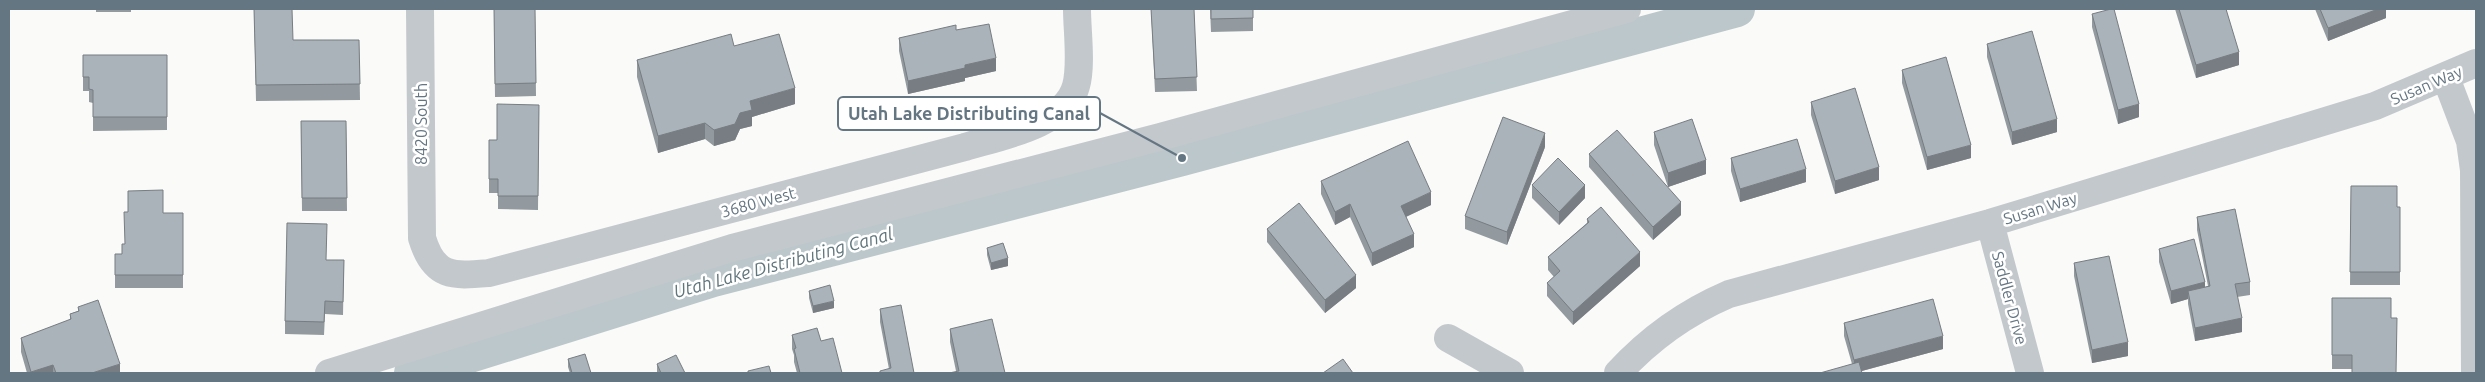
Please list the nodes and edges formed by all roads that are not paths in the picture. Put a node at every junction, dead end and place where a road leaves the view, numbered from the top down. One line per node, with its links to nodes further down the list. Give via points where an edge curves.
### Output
1 (420, 9): 7 (street, 8420 South)
2 (1076, 9): 7 (street, 3680 West, via 1076,86 1069,101 1053,115 1026,129 489,272 461,275 440,270 428,256)
3 (1627, 9): 9 (street, via 1160,137 732,248)
4 (2476, 63): 5 (street, Susan Way)
5 (2446, 78): 6 (street, Susan Way, via 2374,106); 13 (street, via 2470,141 2474,170)
6 (1990, 224): 11 (street, Susan Way, via 1729,294 1680,320); 12 (street, Saddler Drive)
7 (422, 238)
8 (1448, 338): 10 (street)
9 (329, 373)
10 (1510, 373)
11 (1618, 373)
12 (2030, 373)
13 (2475, 373)

